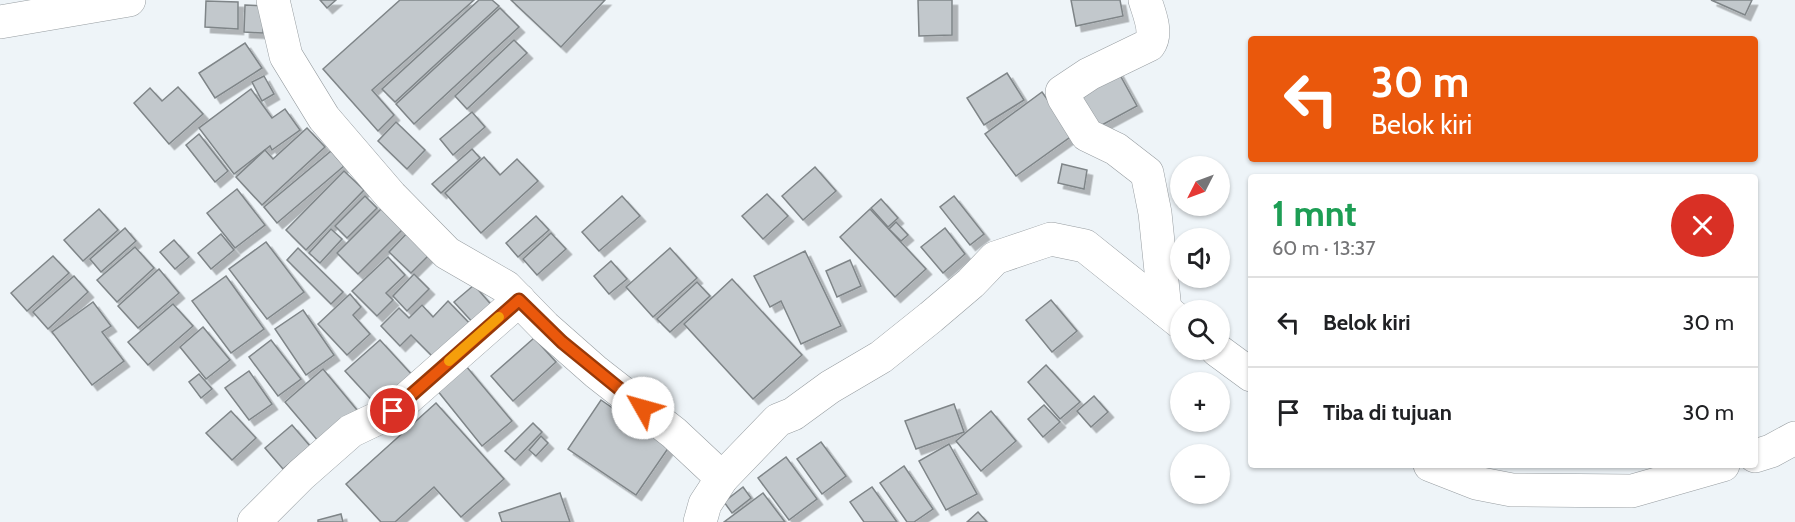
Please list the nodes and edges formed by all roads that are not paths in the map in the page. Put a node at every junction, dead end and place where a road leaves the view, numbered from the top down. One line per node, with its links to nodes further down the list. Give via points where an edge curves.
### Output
1 (129, 0): 4 (street)
2 (273, 0): 5 (street, via 286,56 324,118 391,196 447,253 506,287)
3 (1145, 0): 6 (street, via 1154,33 1149,45 1089,74 1062,92 1087,135 1116,149 1147,173)
4 (0, 22)
5 (519, 300): 14 (street, via 596,372 674,433); 15 (street, via 393,411 351,431)
6 (1170, 300)
7 (1170, 314): 14 (street, via 1084,246 1051,239 995,258 955,297 881,357 778,420)
8 (1230, 360): 9 (street)
9 (1248, 373)
10 (1795, 438): 11 (street)
11 (1758, 455)
12 (1438, 468): 13 (street, via 1476,483 1512,490 1632,491)
13 (1712, 468)
14 (722, 478): 16 (street, via 705,504)
15 (254, 522)
16 (700, 522)

